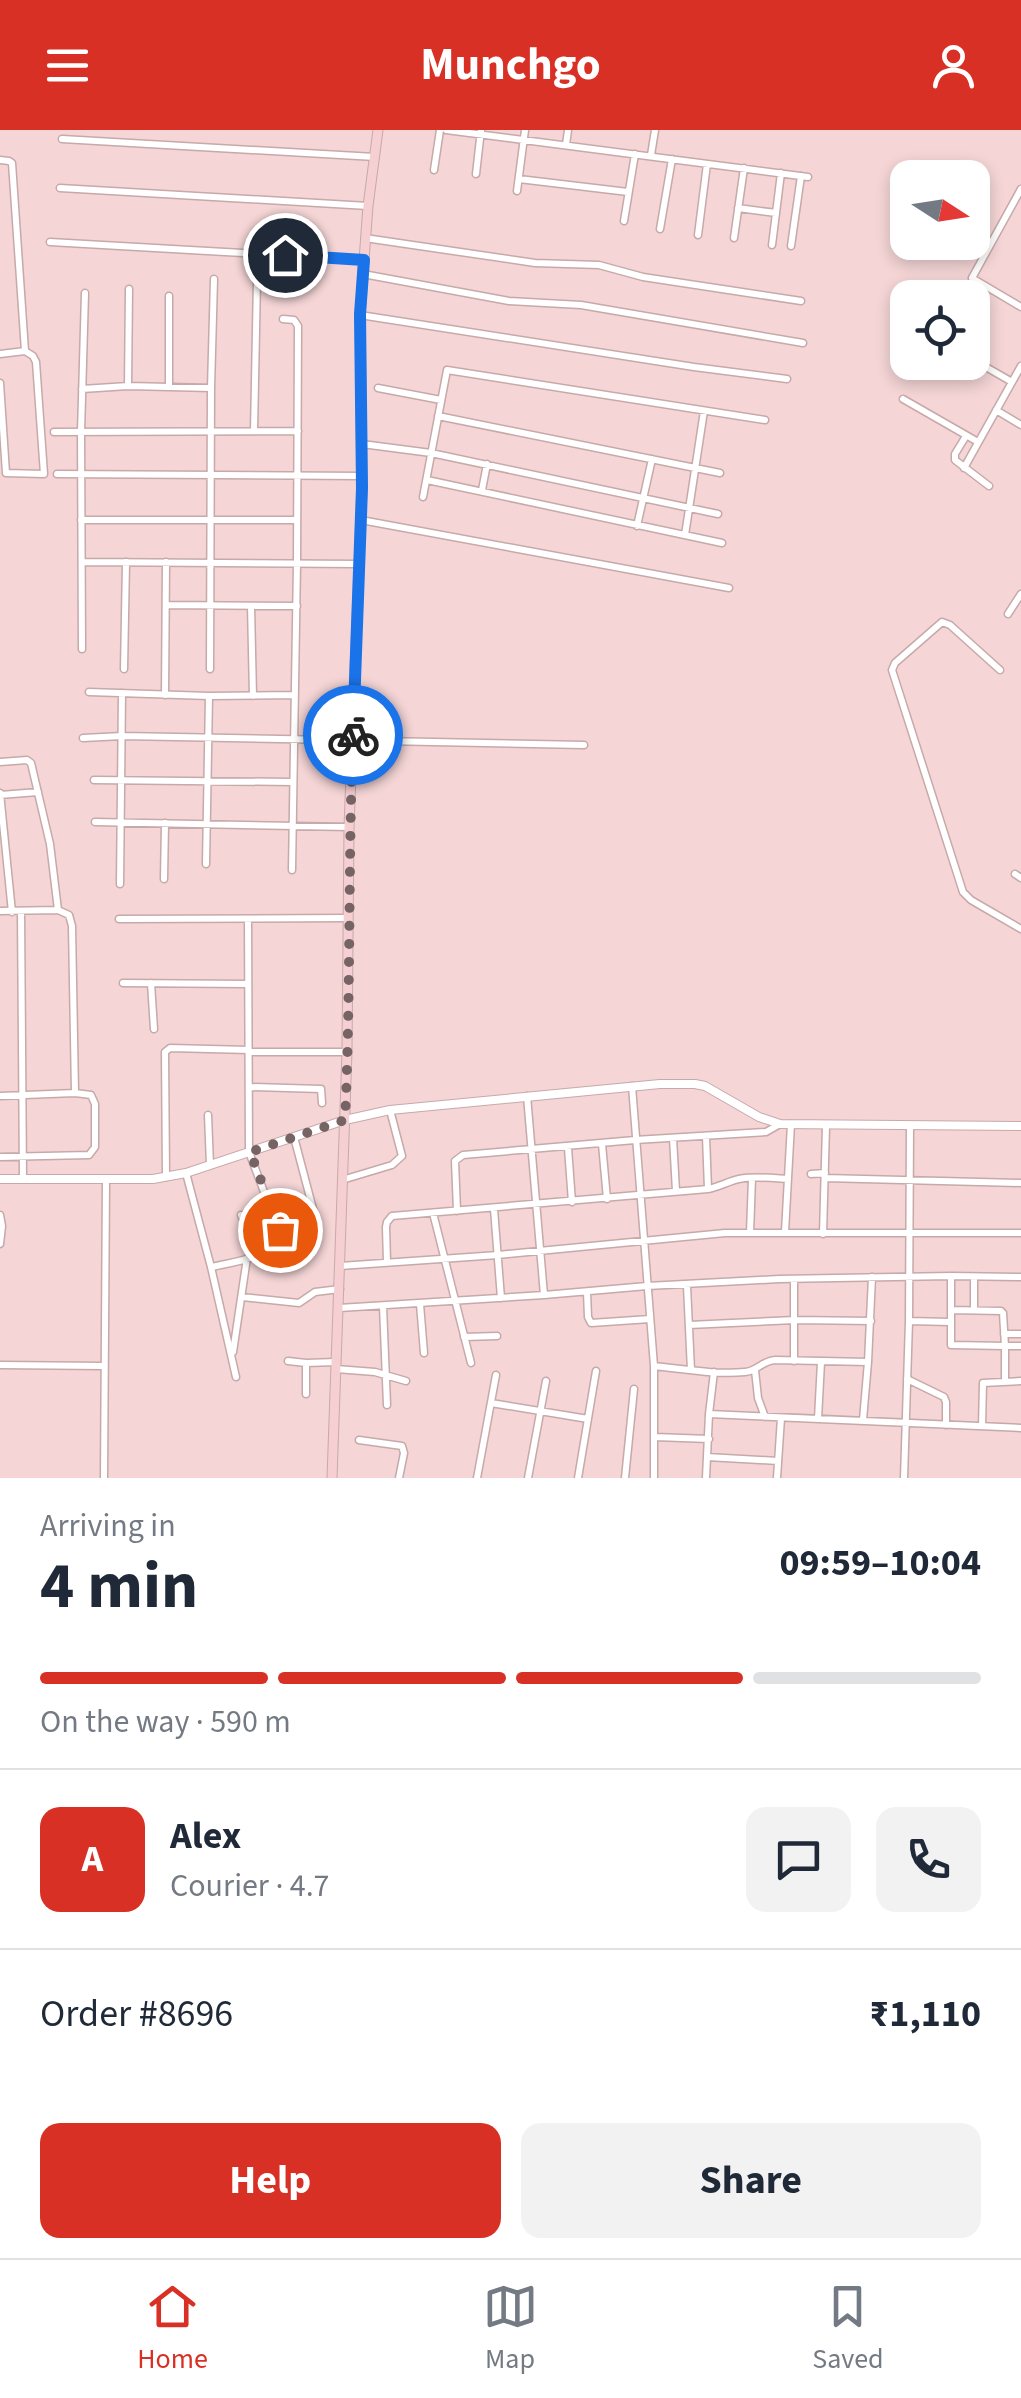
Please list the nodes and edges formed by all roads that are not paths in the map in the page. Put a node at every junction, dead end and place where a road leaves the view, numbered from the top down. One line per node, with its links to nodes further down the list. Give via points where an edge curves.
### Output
1 (378, 130): 12 (main road)
2 (442, 130): 6 (street); 17 (street)
3 (525, 130): 8 (street)
4 (568, 130): 9 (street)
5 (655, 130): 11 (street)
6 (480, 132): 8 (street); 19 (street)
7 (62, 139): 12 (street)
8 (524, 140): 9 (street); 20 (street)
9 (566, 145): 10 (street)
10 (635, 154): 11 (street); 24 (street)
11 (651, 155): 13 (street)
12 (374, 157): 25 (main road)
13 (672, 159): 15 (street); 29 (street)
14 (0, 160): 48 (street, via 12,163)
15 (707, 164): 16 (street); 30 (street)
16 (744, 168): 18 (street); 26 (street)
17 (434, 170)
18 (781, 173): 27 (street); 35 (street, via 805,176)
19 (476, 174)
20 (518, 179): 23 (street); 24 (street)
21 (60, 188): 25 (street)
22 (1021, 189): 44 (street, via 972,278)
23 (517, 191)
24 (628, 192): 28 (street)
25 (368, 206): 31 (main road)
26 (738, 208): 27 (street); 32 (street)
27 (776, 213): 34 (street)
28 (624, 221)
29 (660, 229)
30 (698, 234)
31 (365, 238): 36 (main road); 43 (street, via 534,263 599,265 642,278)
32 (734, 238)
33 (50, 242): 36 (street)
34 (772, 245)
35 (791, 246)
36 (364, 260): 37 (main road)
37 (363, 274): 45 (main road); 47 (street)
38 (214, 279): 57 (street)
39 (257, 280): 68 (street)
40 (128, 289): 55 (street)
41 (85, 293): 59 (street)
42 (169, 296): 56 (street)
43 (800, 300)
44 (1021, 308)
45 (360, 314): 52 (street); 74 (main road)
46 (282, 319): 69 (street, via 298,326)
47 (803, 343)
48 (25, 351): 49 (street); 80 (street, via 36,362 44,474)
49 (0, 354)
50 (1021, 366): 53 (street)
51 (990, 369): 53 (street)
52 (786, 379)
53 (1012, 382): 63 (street)
54 (0, 383): 80 (street)
55 (128, 386): 56 (street); 59 (street)
56 (169, 387): 57 (street)
57 (211, 388): 67 (street)
58 (378, 388): 60 (street)
59 (82, 389): 71 (street)
60 (441, 400): 62 (street, via 447,370); 64 (street)
61 (902, 400): 72 (street)
62 (704, 410): 65 (street); 78 (street)
63 (996, 410): 66 (street); 73 (street)
64 (438, 416): 75 (street); 76 (street)
65 (765, 420)
66 (1021, 425)
67 (211, 431): 68 (street); 71 (street); 84 (street)
68 (254, 431): 69 (street)
69 (298, 431): 85 (street)
70 (54, 432): 71 (street)
71 (81, 432): 83 (street)
72 (966, 436): 73 (street); 79 (street, via 954,458)
73 (978, 442): 79 (street)
74 (362, 444): 75 (street); 86 (main road)
75 (431, 453): 77 (street); 87 (street)
76 (652, 459): 78 (street); 91 (street)
77 (487, 464): 89 (street); 91 (street)
78 (695, 468): 81 (street); 92 (street)
79 (964, 468): 88 (street)
80 (3, 473)
81 (720, 473)
82 (56, 474): 83 (street)
83 (81, 474): 84 (street); 94 (street)
84 (210, 476): 85 (street); 95 (street)
85 (297, 476): 86 (street); 96 (street)
86 (362, 476): 97 (main road)
87 (427, 480): 89 (street); 90 (street)
88 (989, 486)
89 (482, 490): 98 (street)
90 (423, 497)
91 (643, 499): 92 (street); 98 (street)
92 (689, 508): 93 (street); 99 (street)
93 (718, 514)
94 (81, 520): 95 (street); 101 (street)
95 (210, 520): 96 (street); 104 (street)
96 (297, 520): 105 (street)
97 (361, 520): 106 (main road); 107 (street)
98 (638, 526): 99 (street)
99 (684, 535): 100 (street)
100 (722, 543)
101 (82, 562): 102 (street); 114 (street)
102 (126, 562): 103 (street); 115 (street)
103 (166, 562): 104 (street); 109 (street)
104 (210, 562): 105 (street); 110 (street)
105 (297, 563): 106 (street); 112 (street)
106 (359, 564): 128 (main road)
107 (728, 588)
108 (1021, 594): 113 (street)
109 (166, 606): 110 (street); 120 (street)
110 (210, 606): 111 (street); 116 (street)
111 (251, 606): 112 (street); 123 (street)
112 (296, 606): 121 (street)
113 (1008, 614)
114 (82, 649)
115 (124, 668)
116 (210, 670)
117 (1000, 670): 154 (street, via 942,622 892,670 963,892)
118 (89, 692): 119 (street)
119 (122, 693): 120 (street); 124 (street)
120 (165, 694): 122 (street)
121 (295, 695): 123 (street); 127 (street)
122 (209, 696): 123 (street); 126 (street)
123 (253, 696)
124 (122, 736): 125 (street); 126 (street); 132 (street)
125 (83, 738)
126 (209, 738): 127 (street); 133 (street)
127 (294, 740): 128 (street); 134 (street)
128 (352, 740): 129 (street); 142 (main road)
129 (584, 746)
130 (0, 762): 135 (street, via 32,762)
131 (94, 780): 132 (street)
132 (122, 780): 133 (street); 138 (street)
133 (206, 782): 134 (street); 140 (street)
134 (294, 782): 141 (street)
135 (38, 792): 136 (street); 147 (street)
136 (0, 794): 150 (street)
137 (96, 822): 138 (street)
138 (121, 822): 139 (street); 146 (street)
139 (166, 823): 140 (street); 145 (street)
140 (206, 824): 141 (street); 143 (street)
141 (293, 824): 142 (street); 144 (street)
142 (349, 827): 151 (main road)
143 (206, 864)
144 (292, 870)
145 (164, 879)
146 (120, 884)
147 (58, 910): 148 (street); 163 (street, via 72,926)
148 (21, 911): 150 (street); 166 (street)
149 (0, 912): 150 (street)
150 (12, 912)
151 (348, 918): 153 (street); 160 (main road)
152 (120, 919): 153 (street)
153 (248, 919): 157 (street)
154 (1021, 929)
155 (123, 983): 156 (street)
156 (152, 983): 157 (street); 158 (street)
157 (248, 984): 159 (street)
158 (154, 1029)
159 (249, 1051): 160 (street); 162 (street); 190 (street, via 165,1052)
160 (348, 1052): 170 (main road)
161 (632, 1086): 164 (street); 171 (street, via 705,1086); 179 (street)
162 (250, 1087): 167 (street, via 321,1089); 183 (street)
163 (75, 1094): 166 (street); 185 (street, via 94,1098 93,1152)
164 (527, 1095): 168 (street); 182 (street)
165 (0, 1096): 166 (street)
166 (22, 1096): 185 (street)
167 (322, 1102)
168 (390, 1110): 170 (street); 195 (street, via 402,1156)
169 (208, 1115): 186 (street)
170 (345, 1120): 177 (street); 195 (main road)
171 (780, 1124): 172 (street); 176 (street, via 766,1132)
172 (792, 1124): 173 (street); 194 (street)
173 (826, 1126): 174 (street); 189 (street)
174 (910, 1126): 175 (street); 197 (street)
175 (1021, 1126)
176 (706, 1136): 178 (street); 199 (street)
177 (294, 1138): 183 (street); 206 (street)
178 (673, 1138): 179 (street); 200 (street)
179 (636, 1140): 180 (street); 201 (street)
180 (602, 1144): 181 (street); 202 (street)
181 (568, 1148): 182 (street); 203 (street)
182 (532, 1150): 204 (street); 207 (street, via 458,1157)
183 (250, 1152): 186 (street); 219 (street, via 281,1237)
184 (0, 1157): 185 (street)
185 (23, 1157): 193 (street)
186 (210, 1166): 187 (street)
187 (186, 1174): 190 (street); 225 (street)
188 (811, 1174): 189 (street)
189 (825, 1175): 197 (street); 214 (street)
190 (166, 1177): 196 (street)
191 (752, 1178): 194 (street); 199 (street); 212 (street)
192 (0, 1179): 193 (street)
193 (23, 1179): 196 (street)
194 (788, 1179): 211 (street)
195 (342, 1180): 224 (main road)
196 (106, 1181): 267 (street)
197 (910, 1181): 198 (street); 213 (street)
198 (1021, 1183)
199 (708, 1189): 200 (street)
200 (676, 1191): 201 (street)
201 (640, 1194): 202 (street); 216 (street)
202 (608, 1199): 203 (street)
203 (572, 1202): 204 (street)
204 (535, 1204): 205 (street); 218 (street)
205 (494, 1208): 207 (street); 220 (street)
206 (313, 1209)
207 (457, 1211): 208 (street)
208 (433, 1213): 222 (street); 223 (street, via 389,1218)
209 (0, 1216): 217 (street)
210 (240, 1216): 219 (street)
211 (786, 1232): 212 (street); 214 (street)
212 (750, 1233): 216 (street)
213 (908, 1233): 214 (street); 215 (street); 226 (street)
214 (823, 1234)
215 (1021, 1234)
216 (643, 1240): 218 (street); 232 (street)
217 (0, 1244)
218 (540, 1251): 220 (street); 237 (street)
219 (258, 1254): 221 (street)
220 (498, 1255): 222 (street); 238 (street)
221 (247, 1258): 225 (street); 236 (street)
222 (444, 1260): 223 (street); 239 (street)
223 (387, 1263): 224 (street)
224 (340, 1266): 234 (main road)
225 (211, 1267): 258 (street)
226 (909, 1276): 227 (street); 229 (street); 248 (street)
227 (951, 1276): 228 (street); 243 (street)
228 (974, 1276): 230 (street); 244 (street)
229 (872, 1277): 231 (street); 247 (street)
230 (1021, 1277)
231 (794, 1279): 233 (street); 246 (street)
232 (647, 1286): 233 (street); 235 (street); 245 (street)
233 (686, 1286): 250 (street)
234 (340, 1289): 236 (street, via 315,1292 299,1303); 242 (main road)
235 (587, 1292): 237 (street); 245 (street, via 591,1323)
236 (242, 1296): 258 (street)
237 (544, 1296): 238 (street)
238 (501, 1298): 239 (street)
239 (454, 1301): 240 (street); 254 (street)
240 (420, 1304): 241 (street); 257 (street)
241 (384, 1306): 242 (street); 273 (street)
242 (340, 1308): 265 (main road)
243 (951, 1310): 244 (street); 249 (street)
244 (974, 1310): 251 (street, via 1003,1313)
245 (650, 1319): 268 (street)
246 (795, 1320): 247 (street); 250 (street); 260 (street)
247 (871, 1321): 262 (street)
248 (909, 1321): 249 (street); 276 (street)
249 (950, 1322): 255 (street, via 951,1345)
250 (689, 1325): 269 (street)
251 (1004, 1334): 252 (street); 255 (street)
252 (1021, 1334)
253 (497, 1336): 254 (street)
254 (464, 1337): 264 (street)
255 (1004, 1346): 256 (street); 279 (street)
256 (1021, 1346)
257 (424, 1353)
258 (232, 1358): 275 (street)
259 (288, 1360): 263 (street)
260 (794, 1361): 261 (street); 270 (street, via 766,1361)
261 (821, 1362): 262 (street); 290 (street)
262 (868, 1362): 291 (street)
263 (306, 1363): 265 (street); 282 (street)
264 (470, 1363)
265 (336, 1365): 273 (street); 302 (main road)
266 (0, 1366): 267 (street)
267 (104, 1366): 301 (street)
268 (654, 1366): 269 (street); 296 (street)
269 (691, 1370): 272 (street)
270 (755, 1370): 272 (street); 287 (street)
271 (596, 1371): 289 (street)
272 (714, 1372): 286 (street)
273 (384, 1375): 278 (street); 284 (street)
274 (496, 1375): 283 (street)
275 (236, 1377)
276 (908, 1379): 292 (street); 293 (street, via 944,1397)
277 (546, 1380): 285 (street)
278 (406, 1381)
279 (1005, 1381): 280 (street); 294 (street, via 983,1383)
280 (1021, 1381)
281 (634, 1389): 307 (street)
282 (306, 1394)
283 (491, 1403): 285 (street); 304 (street)
284 (387, 1405)
285 (540, 1411): 289 (street); 305 (street)
286 (709, 1414): 287 (street); 298 (street)
287 (765, 1418): 288 (street)
288 (781, 1418): 290 (street); 300 (street)
289 (588, 1419): 306 (street)
290 (818, 1420): 291 (street)
291 (862, 1420): 292 (street)
292 (906, 1424): 293 (street); 311 (street)
293 (946, 1425): 294 (street)
294 (982, 1426): 295 (street)
295 (1021, 1428)
296 (655, 1437): 298 (street); 308 (street)
297 (359, 1440): 303 (street, via 402,1446)
298 (709, 1440): 299 (street)
299 (707, 1457): 300 (street); 309 (street)
300 (778, 1461): 310 (street)
301 (104, 1478)
302 (332, 1478)
303 (399, 1478)
304 (478, 1478)
305 (528, 1478)
306 (578, 1478)
307 (625, 1478)
308 (654, 1478)
309 (706, 1478)
310 (777, 1478)
311 (904, 1478)

